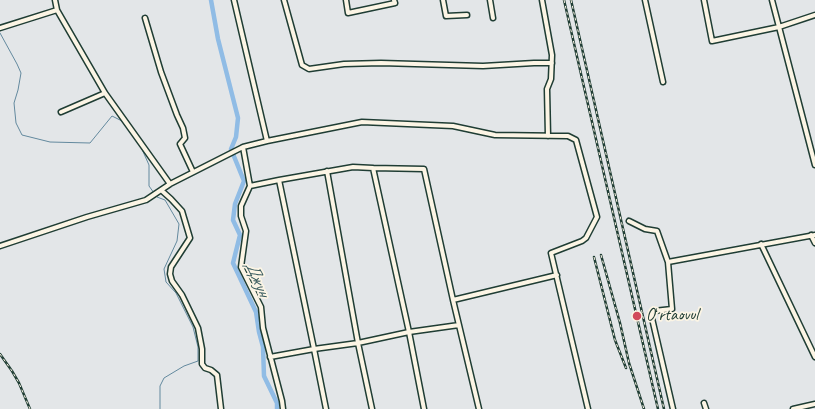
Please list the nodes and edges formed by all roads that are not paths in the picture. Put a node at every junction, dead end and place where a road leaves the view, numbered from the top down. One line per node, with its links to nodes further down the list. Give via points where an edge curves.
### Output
1 (55, 0): 12 (street)
2 (234, 0): 24 (street)
3 (284, 0): 19 (street, via 302,65 308,69 344,64 381,63 483,66)
4 (346, 0): 5 (street, via 348,12 395,3)
5 (394, 0)
6 (443, 0): 13 (street, via 446,16)
7 (490, 0): 16 (street)
8 (542, 0): 19 (street)
9 (645, 0): 20 (street)
10 (704, 0): 17 (street, via 712,41)
11 (772, 0): 17 (street)
12 (58, 10): 18 (street); 21 (street)
13 (467, 15)
14 (815, 15): 17 (street)
15 (145, 18): 29 (street, via 186,138 180,144)
16 (493, 18)
17 (779, 27): 26 (street)
18 (0, 28)
19 (552, 63): 23 (street, via 551,79 547,89)
20 (663, 82)
21 (105, 93): 22 (street); 31 (street)
22 (61, 112)
23 (548, 136): 24 (street, via 495,135 453,126 362,122); 40 (street, via 568,136 576,140 597,217 586,238 551,253)
24 (267, 141): 25 (street)
25 (243, 147): 29 (street); 32 (street)
26 (815, 162)
27 (373, 168): 28 (street, via 353,167); 41 (street, via 424,169); 43 (street)
28 (327, 171): 30 (street); 44 (street)
29 (193, 172): 31 (street)
30 (279, 180): 32 (street); 45 (street)
31 (170, 184): 33 (street)
32 (250, 186): 46 (street, via 241,206 246,231 241,267 260,308)
33 (161, 190): 38 (street, via 146,200); 50 (street, via 182,211 190,238 170,268 170,274 198,328 202,364 217,375)
34 (629, 221): 39 (street, via 645,229 657,231)
35 (813, 235): 36 (street); 37 (street)
36 (815, 243)
37 (761, 244): 39 (street); 47 (street)
38 (0, 246)
39 (668, 262): 57 (street, via 672,308 654,311 652,314)
40 (557, 275): 41 (street); 56 (street)
41 (453, 300): 42 (street)
42 (459, 325): 43 (street); 55 (street)
43 (409, 332): 44 (street); 54 (street)
44 (358, 343): 45 (street); 53 (street)
45 (314, 349): 46 (street); 52 (street)
46 (270, 357): 51 (street)
47 (815, 357)
48 (704, 403): 58 (street)
49 (815, 404): 59 (street)
50 (221, 409)
51 (283, 409)
52 (326, 409)
53 (372, 409)
54 (424, 409)
55 (479, 409)
56 (588, 409)
57 (673, 409)
58 (706, 409)
59 (793, 409)

